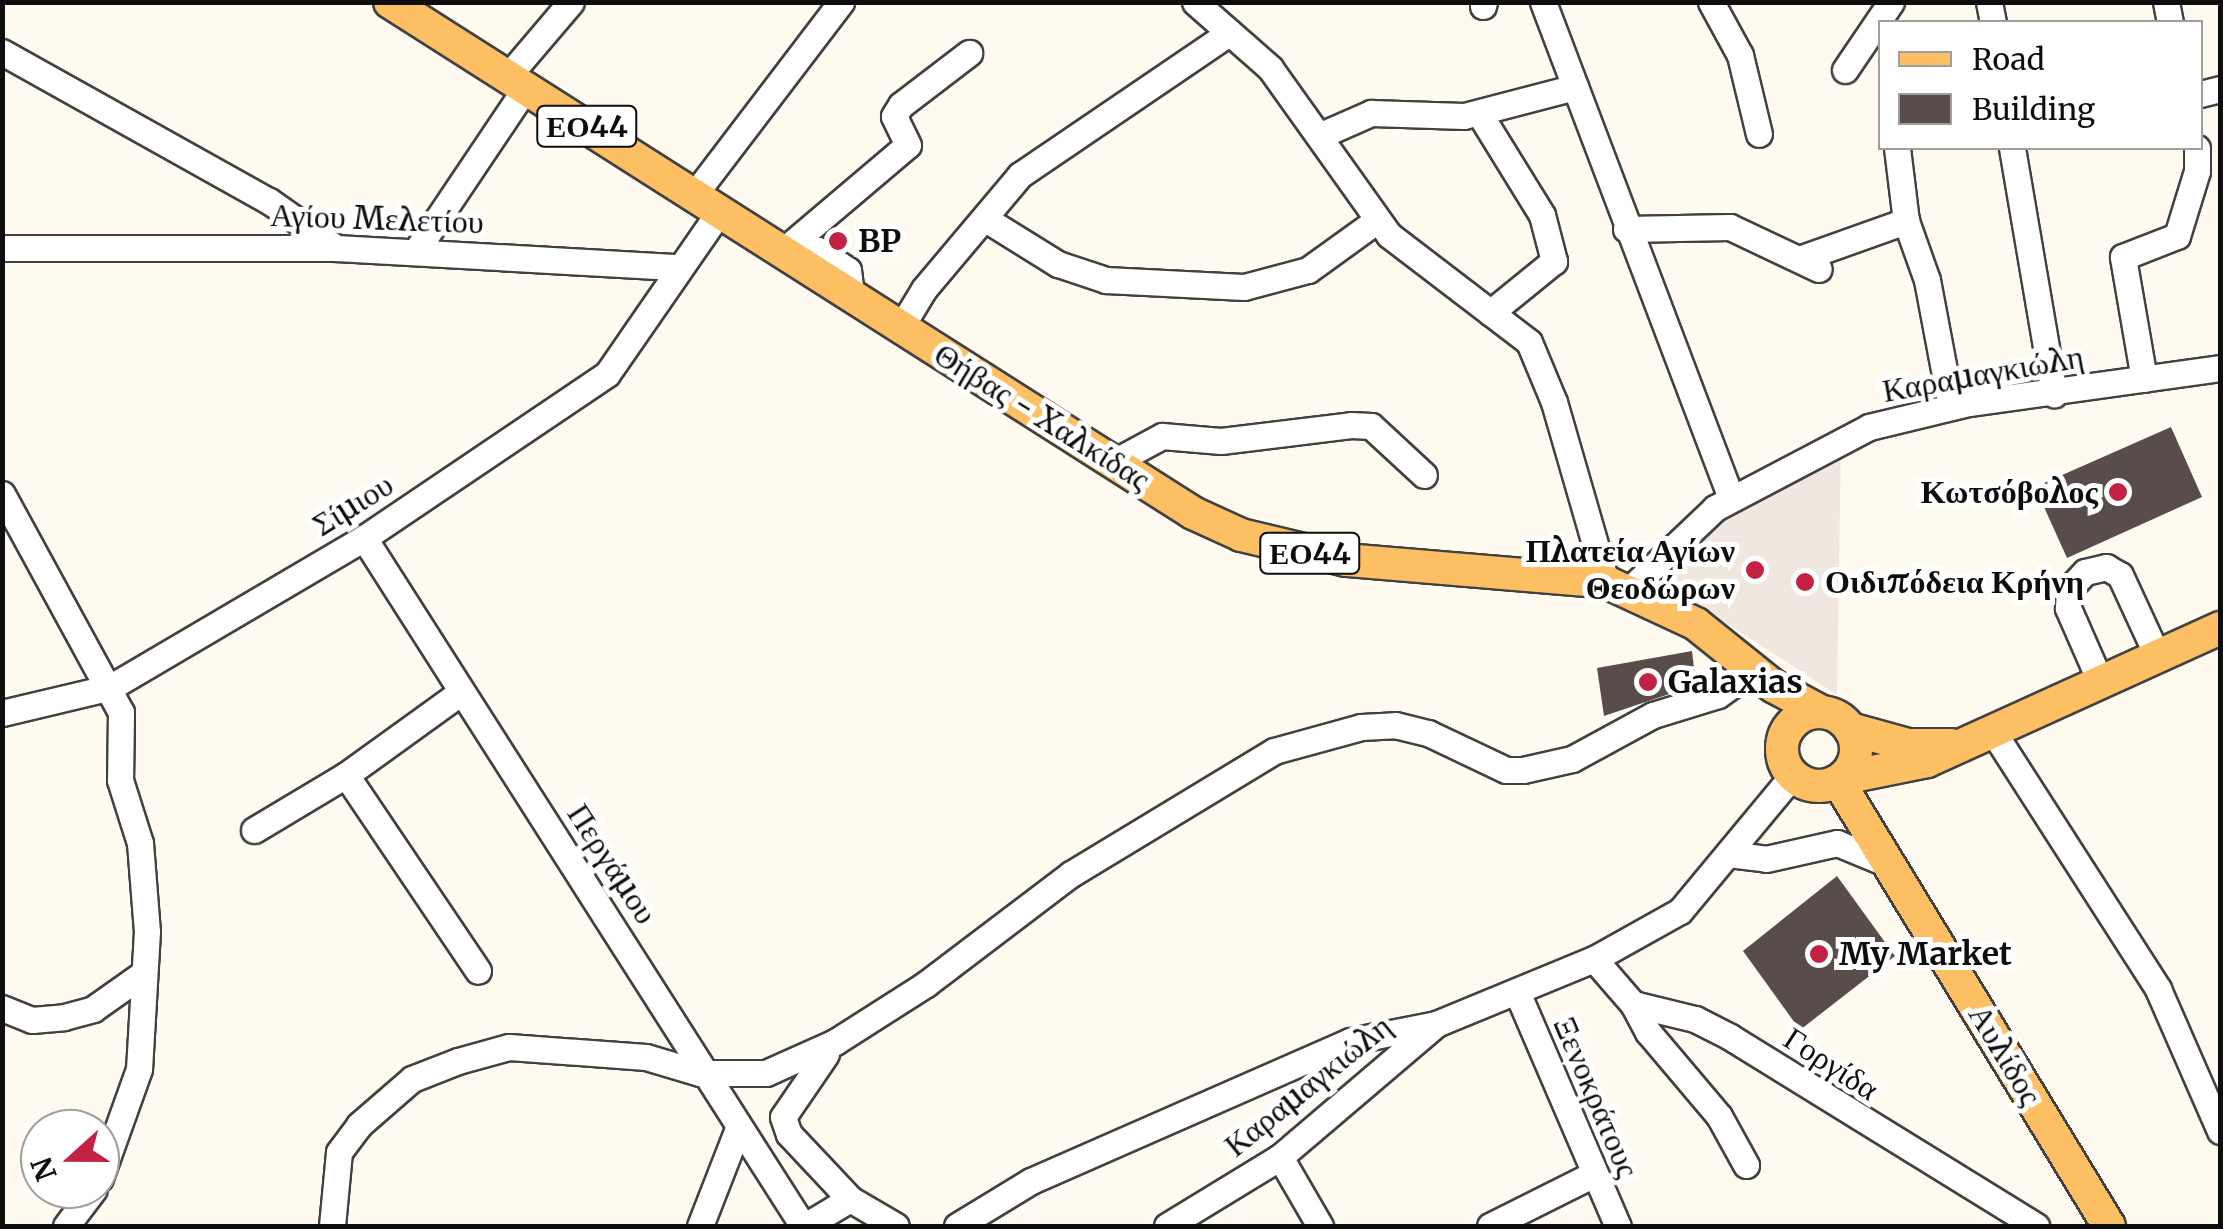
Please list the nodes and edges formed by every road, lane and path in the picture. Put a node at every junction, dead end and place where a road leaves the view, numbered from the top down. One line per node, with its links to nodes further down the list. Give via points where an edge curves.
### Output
1 (390, 2): 12 (main road, Θήβας - Χαλκίδας / ΕΟ44)
2 (571, 2): 12 (street)
3 (841, 2): 20 (street)
4 (1196, 2): 8 (street)
5 (1543, 2): 13 (street)
6 (1711, 2): 15 (street, via 1740,56)
7 (1878, 21): 11 (street)
8 (1229, 34): 16 (street, via 1270,68); 21 (street, via 1020,175)
9 (2, 52): 26 (street, via 269,201)
10 (969, 53): 28 (street, via 901,104 894,116 908,144)
11 (1845, 70)
12 (517, 82): 20 (main road, Θήβας - Χαλκίδας / ΕΟ44); 27 (street)
13 (1575, 86): 14 (street); 24 (street)
14 (1480, 114): 16 (street, via 1371,114); 30 (street, via 1542,215 1554,261)
15 (1759, 134)
16 (1322, 136): 22 (street)
17 (1897, 150): 23 (street)
18 (2012, 150): 34 (street)
19 (2196, 150): 33 (street, via 2197,171 2177,236 2123,257)
20 (707, 203): 28 (main road, Θήβας - Χαλκίδας / ΕΟ44); 29 (street)
21 (987, 220): 22 (street, via 1058,264 1106,280 1244,287 1308,270); 31 (street, via 936,274)
22 (1376, 221): 30 (street)
23 (1906, 222): 24 (street, via 1809,264 1730,226); 35 (street, via 1927,280)
24 (1626, 228): 39 (street)
25 (2, 248): 26 (street, Αγίου Μελετίου)
26 (336, 248): 27 (street, Αγίου Μελετίου)
27 (416, 251): 29 (street, Αγίου Μελετίου)
28 (788, 253): 31 (main road, Θήβας - Χαλκίδας / ΕΟ44)
29 (678, 267): 40 (street, Σίμιου, via 607,374)
30 (1490, 313): 41 (street, via 1528,342 1540,363)
31 (900, 327): 36 (main road, Θήβας - Χαλκίδας / ΕΟ44)
32 (2220, 368): 33 (street, Καραμαγκιώλη)
33 (2144, 379): 34 (street, Καραμαγκιώλη)
34 (2054, 394): 35 (street, Καραμαγκιώλη)
35 (1951, 407): 39 (street, Καραμαγκιώλη, via 1841,438)
36 (1112, 462): 37 (street, via 1162,436 1222,441 1351,425 1371,426); 41 (main road, Θήβας - Χαλκίδας / ΕΟ44, via 1193,513 1282,547 1346,560)
37 (1424, 475)
38 (2, 494): 46 (street)
39 (1731, 498): 41 (street, Καραμαγκιώλη)
40 (364, 538): 46 (street, Σίμιου); 47 (street, Περγάμου)
41 (1618, 586): 44 (main road, Θήβας - Χαλκίδας / ΕΟ44, via 1696,624)
42 (2220, 628): 43 (main road)
43 (2157, 655): 45 (main road); 45 (street, via 2120,575 2106,567 2085,572 2069,589 2068,608)
44 (1752, 670): 48 (main road, Θήβας - Χαλκίδας / ΕΟ44); 52 (main road, Θήβας - Χαλκίδας / ΕΟ44); 67 (street, via 1718,695 1653,715 1572,759 1523,770 1506,770 1428,732 1395,725 1344,730 1274,751 1070,874 926,984)
45 (2100, 681): 51 (main road)
46 (110, 686): 49 (street, Σίμιου); 62 (street, via 122,712 120,780 142,858)
47 (461, 692): 54 (street); 68 (street, Περγάμου, via 641,968)
48 (1822, 712): 50 (main road, ΕΟ44); 52 (main road, via 1800,716)
49 (2, 713)
50 (1850, 729): 53 (main road, via 1908,745); 56 (main road, via 1856,749)
51 (1992, 730): 53 (main road); 71 (street, via 2158,989)
52 (1782, 743): 55 (main road, ΕΟ44)
53 (1956, 744): 56 (main road, via 1913,766)
54 (346, 775): 57 (street); 61 (street)
55 (1793, 775): 56 (main road, via 1810,785); 58 (street)
56 (1840, 779): 59 (main road, Αυλίδος)
57 (254, 830)
58 (1728, 854): 59 (street, via 1766,859 1837,843); 60 (street, via 1680,911)
59 (1890, 864): 86 (main road, Αυλίδος)
60 (1594, 959): 63 (street); 64 (street)
61 (478, 972)
62 (144, 973): 65 (street, via 93,1009 64,1018 32,1020); 69 (street, via 139,1070)
63 (1517, 992): 66 (street); 74 (street, Ξενοκράτους)
64 (1633, 1004): 73 (street, via 1648,1032 1702,1092); 85 (street, Γοργίδα, via 1694,1019 1730,1038)
65 (2, 1008)
66 (1436, 1024): 72 (street, Καραμαγκιώλη); 80 (street, via 1350,1041 1030,1182)
67 (836, 1042): 68 (street, via 766,1073); 75 (street, via 783,1117 790,1134)
68 (700, 1073): 70 (street, Περγάμου); 76 (street, via 646,1057 509,1047 412,1080 339,1152)
69 (120, 1123)
70 (736, 1131): 77 (street); 78 (street, Περγάμου)
71 (2220, 1131)
72 (1280, 1157): 81 (street, Καραμαγκιώλη); 82 (street)
73 (1746, 1165)
74 (1592, 1174): 83 (street); 84 (street, Ξενοκράτους)
75 (850, 1198): 78 (street); 79 (street)
76 (332, 1226)
77 (700, 1226)
78 (804, 1226)
79 (896, 1226)
80 (957, 1226)
81 (1167, 1226)
82 (1320, 1226)
83 (1490, 1226)
84 (1618, 1226)
85 (2036, 1226)
86 (2109, 1226)

